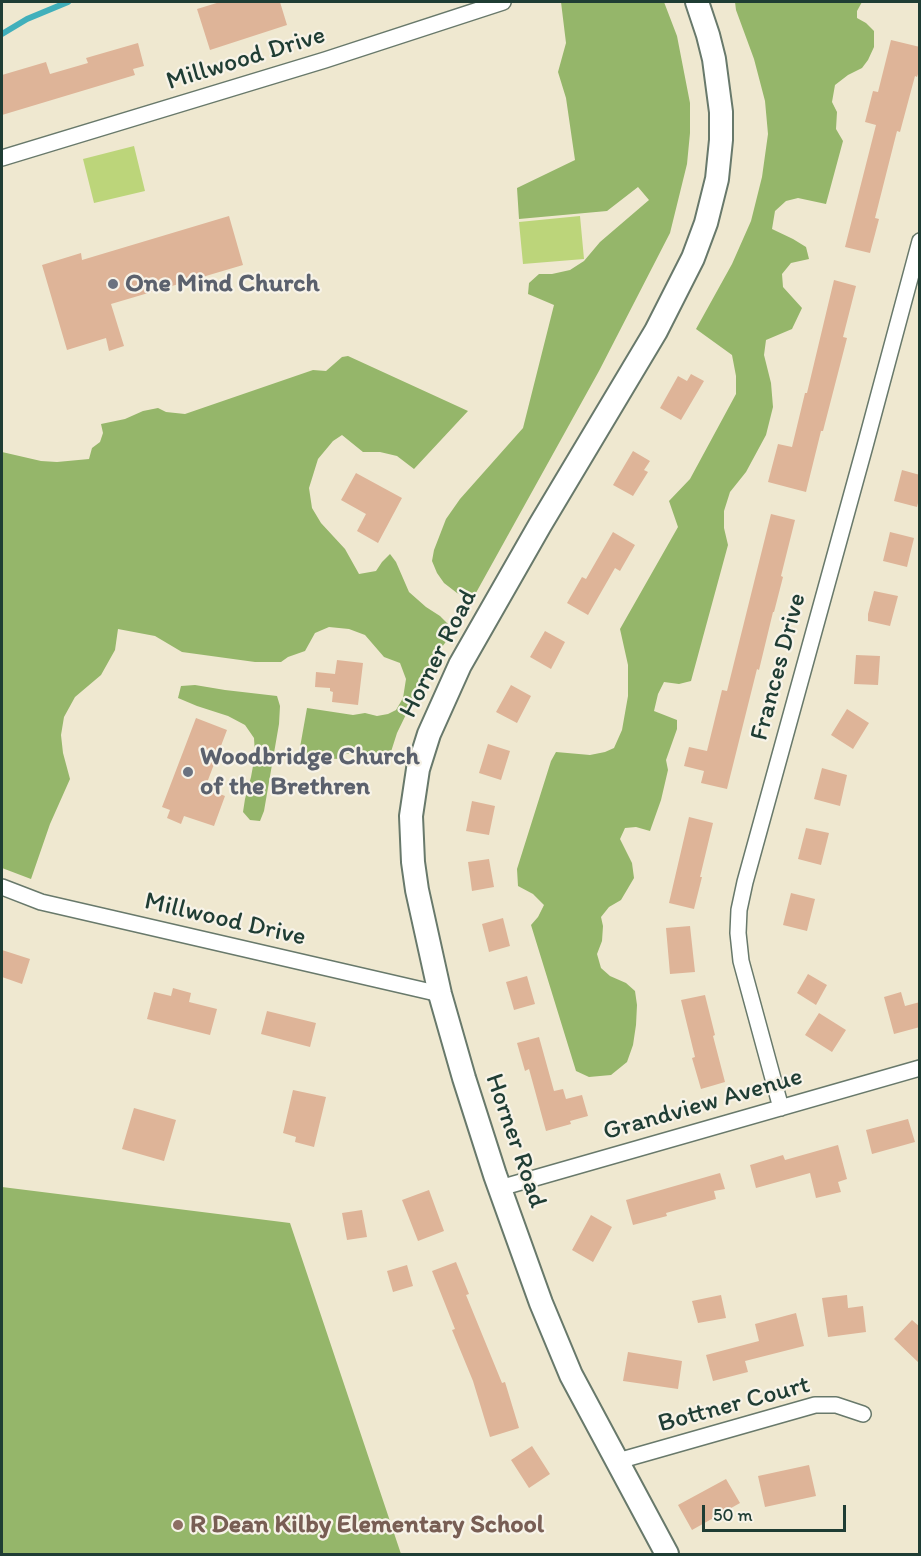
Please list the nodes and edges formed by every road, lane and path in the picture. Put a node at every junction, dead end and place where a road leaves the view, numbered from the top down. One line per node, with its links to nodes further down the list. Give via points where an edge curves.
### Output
1 (503, 2): 3 (street, Millwood Drive)
2 (697, 2): 6 (main road, Horner Road, via 714,59 721,112 714,194 700,241 656,331 460,665 418,769 411,816 413,862)
3 (2, 158)
4 (920, 241): 8 (street, Frances Drive, via 739,910 741,961)
5 (2, 887): 6 (street, Millwood Drive, via 41,902)
6 (440, 994): 9 (main road, Horner Road)
7 (920, 1068): 8 (street, Grandview Avenue)
8 (781, 1108): 9 (street, Grandview Avenue)
9 (500, 1188): 11 (main road, Horner Road, via 571,1375)
10 (862, 1414): 11 (street, Bottner Court, via 836,1405 815,1405)
11 (618, 1461): 12 (main road, Horner Road)
12 (667, 1554)

